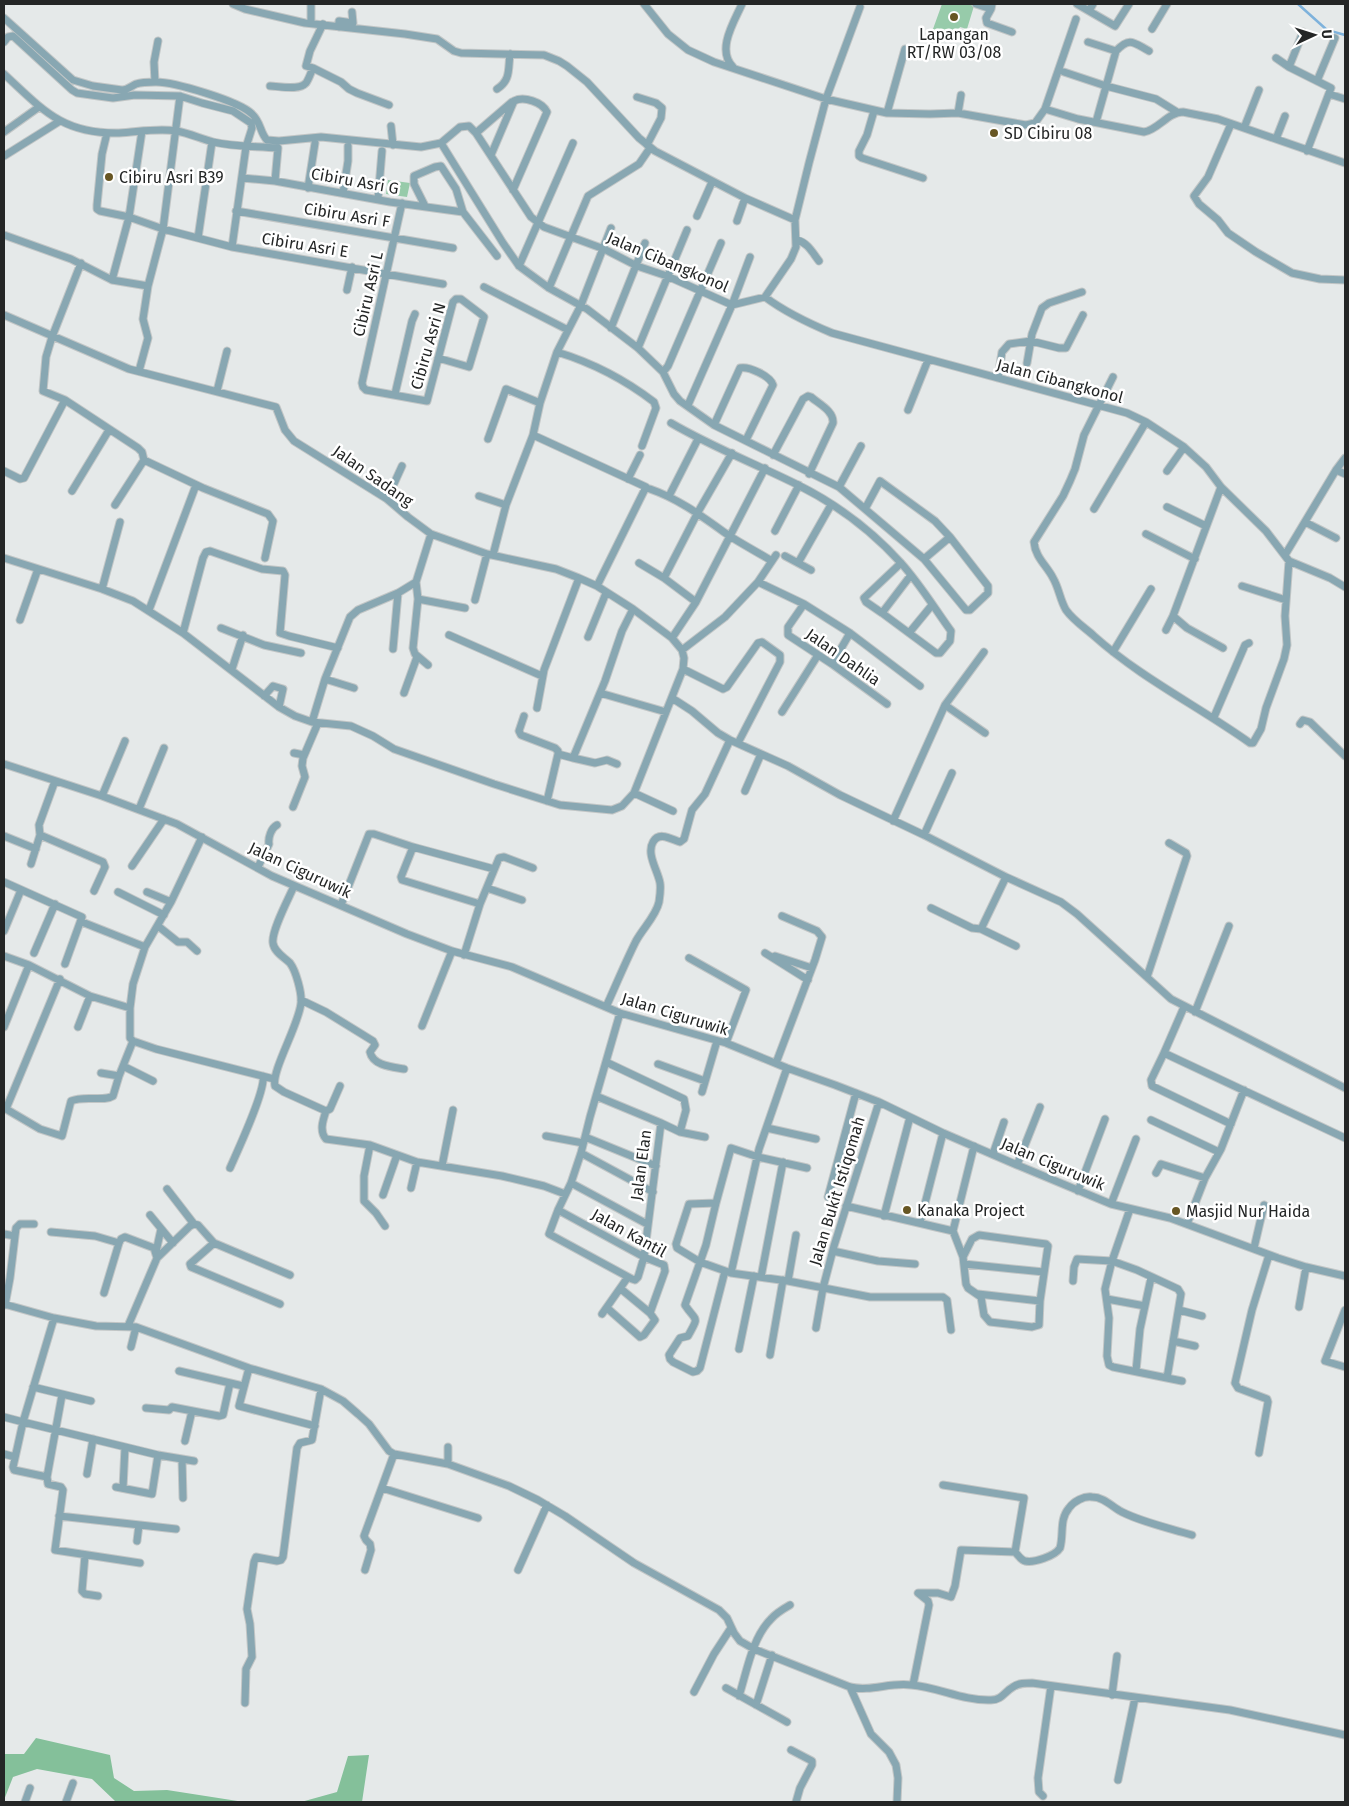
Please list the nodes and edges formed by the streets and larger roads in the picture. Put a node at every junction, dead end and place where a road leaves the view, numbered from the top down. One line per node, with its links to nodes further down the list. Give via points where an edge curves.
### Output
1 (233, 4): 16 (street)
2 (311, 4): 16 (street)
3 (644, 4): 33 (street, via 668,34 688,50)
4 (742, 4): 33 (street, via 726,39 727,60)
5 (976, 4): 10 (street)
6 (1077, 4): 12 (street)
7 (1093, 4): 12 (street)
8 (1129, 4): 12 (street, via 1116,26)
9 (1167, 4): 19 (street)
10 (992, 6): 20 (street, via 987,23)
11 (860, 7): 46 (street)
12 (1089, 11)
13 (352, 12): 18 (street, via 353,23 339,21)
14 (4, 18): 37 (street, via 73,80 122,90 135,84)
15 (1076, 20): 51 (street)
16 (311, 22): 17 (street)
17 (323, 24): 18 (street); 32 (street, via 306,65)
18 (339, 26): 29 (street, via 437,39 461,53)
19 (1152, 29)
20 (1012, 32)
21 (1303, 32): 31 (street)
22 (1335, 38): 36 (street)
23 (158, 40): 37 (street)
24 (4, 42): 44 (street, via 13,36 77,93 113,98)
25 (1088, 42): 27 (street)
26 (905, 49): 54 (street)
27 (1116, 51): 28 (street, via 1129,42); 39 (street)
28 (1149, 52)
29 (510, 54): 40 (street, via 507,79); 77 (street, via 544,55 567,66 587,82)
30 (1276, 58): 31 (street)
31 (1289, 67): 36 (street)
32 (312, 68): 38 (street, via 305,84); 49 (street, via 357,94)
33 (733, 68): 46 (street)
34 (1064, 72): 39 (street)
35 (4, 74): 50 (street)
36 (1317, 81): 42 (street, via 1330,87)
37 (155, 82): 75 (street, via 167,82 240,106 256,118 267,140 321,137)
38 (270, 86)
39 (1106, 86): 53 (street, via 1156,99); 59 (street)
40 (497, 89)
41 (1259, 90): 63 (street)
42 (1330, 94): 47 (street); 79 (street)
43 (961, 95): 55 (street)
44 (180, 96): 65 (street); 74 (street, via 245,117 252,128)
45 (637, 97): 77 (street, via 656,102 662,108 663,114)
46 (826, 99): 52 (street); 98 (street)
47 (1345, 99)
48 (514, 101): 67 (street); 80 (street); 88 (street, via 536,103 547,112)
49 (389, 106)
50 (39, 107): 58 (street); 62 (street)
51 (1045, 109): 55 (street, via 1034,123 1026,125); 59 (street)
52 (874, 111): 54 (street); 84 (street, via 859,156)
53 (1177, 112): 59 (street, via 1144,132); 60 (street)
54 (887, 113): 55 (street)
55 (958, 113)
56 (1286, 116): 69 (street)
57 (4, 121): 62 (street)
58 (60, 121): 68 (street, via 78,129); 81 (street)
59 (1096, 122)
60 (1231, 124): 63 (street); 124 (street, via 1208,177 1194,196 1199,204 1228,233 1292,273)
61 (391, 126): 75 (street)
62 (11, 127): 66 (street)
63 (1244, 128): 69 (street)
64 (142, 131): 65 (street); 68 (street); 97 (street)
65 (176, 131): 70 (street); 102 (street)
66 (4, 132)
67 (476, 132): 71 (street, via 464,126); 80 (street, Jalan Cibangkonol)
68 (106, 133): 97 (street, Cibiru Asri E, via 97,209)
69 (1276, 139): 79 (street)
70 (212, 142): 74 (street); 107 (street)
71 (442, 142): 75 (street, via 415,148); 118 (street)
72 (315, 143): 87 (street)
73 (573, 143): 100 (street)
74 (247, 144): 83 (street); 85 (street, via 278,148)
75 (393, 145)
76 (348, 146): 89 (street)
77 (649, 147): 86 (street); 105 (street, via 639,164 588,196)
78 (382, 151): 91 (street)
79 (1306, 151): 82 (street)
80 (491, 155): 88 (street, Jalan Cibangkonol)
81 (4, 156)
82 (1345, 163)
83 (242, 178): 85 (street, Cibiru Asri G); 94 (street)
84 (923, 178)
85 (275, 181): 87 (street, Cibiru Asri G)
86 (712, 182): 90 (street); 96 (street)
87 (308, 188): 89 (street, Cibiru Asri G)
88 (513, 190): 100 (street, Jalan Cibangkonol)
89 (343, 193): 91 (street, Cibiru Asri G)
90 (746, 198): 98 (street); 99 (street)
91 (378, 199): 92 (street, Cibiru Asri G)
92 (402, 203): 93 (street, Cibiru Asri G); 106 (street, Cibiru Asri L)
93 (425, 206): 95 (street, Cibiru Asri G); 95 (street, via 414,184 414,176 441,166 456,189)
94 (236, 211): 106 (street, Cibiru Asri F); 111 (street)
95 (463, 212): 114 (street)
96 (697, 216)
97 (129, 217): 102 (street, Cibiru Asri E); 123 (street)
98 (795, 220): 108 (street)
99 (737, 221)
100 (538, 223): 105 (street, Jalan Cibangkonol); 118 (street)
101 (611, 228): 113 (street)
102 (164, 229): 107 (street, Cibiru Asri E); 126 (street)
103 (688, 230): 122 (street)
104 (4, 235): 117 (street)
105 (570, 236): 113 (street, Jalan Cibangkonol); 128 (street)
106 (395, 237): 112 (street, Cibiru Asri F); 121 (street, Cibiru Asri L)
107 (198, 238): 111 (street, Cibiru Asri E)
108 (797, 240): 116 (street, via 804,242); 132 (street, via 791,259)
109 (645, 243): 119 (street)
110 (721, 243): 130 (street)
111 (232, 247): 120 (street, Cibiru Asri E)
112 (454, 248)
113 (604, 249): 119 (street, Jalan Cibangkonol); 133 (street)
114 (497, 256)
115 (750, 257): 134 (street)
116 (819, 261)
117 (81, 263): 123 (street); 140 (street)
118 (519, 266): 128 (street)
119 (636, 266): 122 (street, Jalan Cibangkonol); 138 (street)
120 (352, 267): 121 (street, Cibiru Asri E); 129 (street)
121 (387, 273): 125 (street, Cibiru Asri E); 152 (street, Cibiru Asri L, via 362,383)
122 (667, 276): 130 (street, Jalan Cibangkonol); 142 (street)
123 (112, 280): 126 (street)
124 (1345, 280)
125 (444, 284)
126 (148, 286): 148 (street, via 143,322 148,338)
127 (484, 287): 139 (street)
128 (549, 288): 133 (street)
129 (347, 290)
130 (701, 292): 134 (street, Jalan Cibangkonol); 149 (street)
131 (1082, 292): 141 (street, via 1042,308)
132 (765, 296): 134 (street, Jalan Cibangkonol); 146 (street, Jalan Cibangkonol, via 810,324 832,333)
133 (581, 305): 138 (street); 139 (street)
134 (732, 305): 157 (street)
135 (415, 314): 154 (street)
136 (1083, 315): 141 (street, via 1066,348)
137 (4, 316): 140 (street, Jalan Sadang)
138 (611, 328): 142 (street)
139 (568, 330): 144 (street)
140 (52, 337): 148 (street, Jalan Sadang); 155 (street, via 44,364 42,391)
141 (1031, 341): 147 (street); 151 (street, via 1009,344 1004,348)
142 (638, 348): 149 (street)
143 (227, 351): 153 (street)
144 (557, 352): 156 (street); 168 (street, via 613,374 654,402 656,408)
145 (438, 358): 145 (street, Cibiru Asri N, via 453,302 458,299 484,317 470,363 468,368); 154 (street, Cibiru Asri N, via 427,401)
146 (928, 360): 151 (street, Jalan Cibangkonol); 159 (street)
147 (1027, 363)
148 (139, 371): 153 (street, Jalan Sadang)
149 (663, 372): 157 (street, via 674,394)
150 (1113, 377): 158 (street)
151 (998, 378): 158 (street, Jalan Cibangkonol)
152 (366, 390): 154 (street, Cibiru Asri N)
153 (217, 391): 192 (street, Jalan Sadang, via 276,407 284,430 294,440)
154 (394, 394)
155 (65, 400): 163 (street); 179 (street, via 24,478)
156 (540, 403): 164 (street); 165 (street, via 506,389)
157 (688, 405): 162 (street)
158 (1098, 406): 160 (street, Jalan Cibangkonol, via 1127,413); 260 (street, via 1084,435 1075,470 1063,496 1034,542 1036,553 1053,578 1066,609)
159 (908, 410)
160 (1146, 422): 170 (street, Jalan Cibangkonol); 198 (street)
161 (671, 423): 166 (street)
162 (714, 425): 167 (street); 167 (street, via 740,368 748,368 770,379 773,385)
163 (109, 430): 175 (street, via 142,452); 189 (street)
164 (533, 435): 183 (street); 194 (street)
165 (488, 439)
166 (698, 439): 171 (street); 191 (street)
167 (746, 440): 173 (street)
168 (642, 446)
169 (861, 446): 186 (street)
170 (1184, 447): 180 (street); 187 (street, Jalan Cibangkonol)
171 (732, 453): 177 (street); 199 (street)
172 (640, 455): 183 (street)
173 (774, 455): 181 (street); 181 (street, via 803,399 811,396 831,414 833,423)
174 (1345, 458): 178 (street)
175 (144, 460): 184 (street); 193 (street)
176 (402, 466): 192 (street)
177 (765, 468): 185 (street); 206 (street)
178 (1336, 470): 182 (street); 201 (street)
179 (4, 471)
180 (1167, 471)
181 (809, 474): 186 (street)
182 (1345, 474)
183 (628, 479): 226 (street, via 646,487)
184 (196, 485): 212 (street, via 272,517); 241 (street)
185 (799, 485): 195 (street); 203 (street)
186 (839, 487): 197 (street)
187 (1222, 487): 202 (street); 213 (street, Jalan Cibangkonol, via 1266,531)
188 (650, 489): 191 (street)
189 (72, 491)
190 (479, 496): 194 (street)
191 (670, 496): 199 (street)
192 (387, 499): 204 (street, Jalan Sadang)
193 (115, 505)
194 (506, 505): 209 (street)
195 (830, 505): 216 (street); 218 (street, via 872,535)
196 (1166, 507): 202 (street)
197 (864, 509): 207 (street, via 880,481 935,521); 214 (street)
198 (1094, 510)
199 (698, 512): 206 (street); 223 (street)
200 (120, 522): 229 (street)
201 (1305, 522): 208 (street); 213 (street)
202 (1206, 526): 215 (street)
203 (775, 531)
204 (431, 534): 209 (street, Jalan Sadang); 224 (street)
205 (1146, 534): 215 (street)
206 (730, 536): 225 (street, via 774,558); 236 (street)
207 (950, 537): 214 (street); 214 (street, via 988,586 988,593 974,608 966,610)
208 (1336, 538)
209 (490, 554): 222 (street, Jalan Sadang, via 556,569); 234 (street)
210 (785, 556): 216 (street)
211 (4, 558): 219 (street)
212 (265, 558)
213 (1287, 558): 228 (street, Jalan Cibangkonol); 235 (street)
214 (924, 559)
215 (1195, 559): 243 (street)
216 (798, 562): 220 (street)
217 (639, 563): 223 (street)
218 (901, 563): 221 (street); 242 (street, via 864,598)
219 (38, 569): 229 (street); 244 (street)
220 (811, 570)
221 (911, 575): 238 (street); 242 (street)
222 (579, 578): 226 (street, Jalan Sadang); 268 (street)
223 (664, 578): 236 (street)
224 (416, 582): 231 (street); 233 (street)
225 (758, 582): 237 (street); 258 (street, via 725,617)
226 (597, 586): 232 (street, Jalan Sadang)
227 (1242, 586): 235 (street)
228 (1345, 587)
229 (102, 589): 241 (street)
230 (1151, 589): 260 (street)
231 (398, 593): 255 (street, via 356,611 347,621); 257 (street)
232 (606, 593): 240 (street, Jalan Sadang); 252 (street)
233 (418, 599): 239 (street); 263 (street, via 413,646)
234 (475, 600)
235 (1286, 600): 283 (street, via 1287,645 1259,734 1250,743)
236 (696, 602): 253 (street)
237 (804, 604): 247 (street); 262 (street, Jalan Dahlia, via 787,633)
238 (932, 605): 249 (street); 249 (street, via 952,634 942,652 936,653)
239 (466, 608)
240 (633, 609): 253 (street, Jalan Sadang); 273 (street)
241 (149, 610): 248 (street)
242 (882, 614): 249 (street)
243 (1173, 616): 246 (street); 256 (street)
244 (20, 620)
245 (221, 628): 250 (street)
246 (1166, 630)
247 (850, 632): 264 (street); 270 (street)
248 (183, 633): 255 (street, via 203,558 206,552 210,552 262,569 283,571 280,633); 266 (street)
249 (909, 633)
250 (242, 635): 261 (street, via 264,645); 266 (street)
251 (449, 635): 268 (street)
252 (588, 637)
253 (672, 638): 258 (street, Jalan Sadang)
254 (1249, 643): 283 (street, via 1245,644)
255 (338, 648): 269 (street)
256 (1223, 648)
257 (394, 649)
258 (682, 650): 267 (street)
259 (984, 652): 277 (street)
260 (1113, 652): 283 (street)
261 (301, 653)
262 (818, 655): 264 (street, Jalan Dahlia); 281 (street)
263 (417, 657): 265 (street); 272 (street)
264 (832, 664): 276 (street, Jalan Dahlia)
265 (428, 665)
266 (232, 669): 274 (street)
267 (683, 669): 275 (street); 289 (street, via 723,689 758,643 762,642 780,655 780,662)
268 (542, 676): 279 (street)
269 (325, 679): 271 (street); 284 (street)
270 (920, 686)
271 (354, 688)
272 (404, 693)
273 (600, 694): 280 (street); 296 (street)
274 (264, 696): 278 (street); 278 (street, via 273,686 283,690)
275 (672, 698): 280 (street); 287 (street)
276 (887, 704)
277 (945, 705): 286 (street); 309 (street)
278 (279, 707): 284 (street)
279 (538, 708)
280 (666, 712): 302 (street)
281 (782, 712)
282 (524, 716): 292 (street, via 520,736 555,748)
283 (1214, 717)
284 (315, 723): 294 (street); 304 (street, via 351,726 394,749)
285 (1300, 724): 295 (street, via 1304,720 1310,722)
286 (985, 733)
287 (730, 740): 289 (street); 360 (street, via 705,794 692,810 684,839 680,842 664,836 653,841 650,848 660,881 659,901)
288 (125, 741): 303 (street)
289 (738, 743): 293 (street)
290 (164, 748): 306 (street)
291 (294, 753): 294 (street)
292 (558, 754): 296 (street); 304 (street)
293 (761, 754): 301 (street); 309 (street)
294 (304, 755): 305 (street, via 305,778)
295 (1345, 756)
296 (573, 758): 298 (street, via 595,764 607,760)
297 (4, 764): 300 (street, Jalan Ciguruwik)
298 (617, 764)
299 (952, 773): 312 (street)
300 (55, 781): 303 (street, Jalan Ciguruwik); 311 (street, via 39,825)
301 (745, 791)
302 (634, 793): 304 (street, via 622,806 612,810); 307 (street)
303 (102, 796): 306 (street, Jalan Ciguruwik)
304 (547, 801)
305 (293, 808)
306 (139, 810): 308 (street, Jalan Ciguruwik)
307 (673, 811)
308 (164, 819): 314 (street, Jalan Ciguruwik); 319 (street)
309 (893, 821): 312 (street)
310 (277, 825): 320 (street, via 273,827)
311 (40, 835): 317 (street); 328 (street, via 103,862 105,867)
312 (924, 835): 323 (street)
313 (4, 836): 317 (street)
314 (202, 837): 320 (street, Jalan Ciguruwik); 332 (street)
315 (1169, 843): 355 (street, via 1187,856)
316 (413, 846): 322 (street); 334 (street, via 402,880); 335 (street, via 369,834)
317 (36, 849): 318 (street)
318 (31, 864)
319 (132, 866)
320 (258, 867): 325 (street, Jalan Ciguruwik)
321 (533, 868): 322 (street, via 500,857)
322 (494, 869): 326 (street)
323 (1006, 877): 342 (street); 355 (street, via 1069,906)
324 (4, 882): 327 (street)
325 (294, 886): 335 (street, Jalan Ciguruwik); 359 (street, via 273,942 276,950 294,969)
326 (487, 888): 331 (street); 334 (street)
327 (21, 890): 333 (street); 343 (street)
328 (94, 891)
329 (118, 892): 337 (street)
330 (148, 892): 332 (street)
331 (522, 900)
332 (171, 902): 337 (street)
333 (55, 904): 348 (street); 352 (street, via 82,916)
334 (480, 904): 349 (street)
335 (341, 905): 347 (street, Jalan Ciguruwik)
336 (931, 908): 342 (street)
337 (164, 915): 340 (street)
338 (782, 916): 354 (street, via 821,934)
339 (82, 922): 345 (street)
340 (158, 926): 345 (street); 346 (street, via 178,942 187,942)
341 (1229, 926): 364 (street)
342 (981, 930): 344 (street)
343 (4, 931)
344 (1016, 946)
345 (145, 947): 362 (street, via 133,984)
346 (197, 951)
347 (452, 951): 349 (street, Jalan Ciguruwik); 365 (street)
348 (34, 953)
349 (464, 955): 360 (street, Jalan Ciguruwik, via 512,967)
350 (4, 956): 353 (street)
351 (689, 958): 370 (street, via 746,990)
352 (65, 964)
353 (29, 965): 356 (street); 366 (street)
354 (812, 968): 357 (street); 357 (street, via 765,953)
355 (1147, 977): 361 (street)
356 (60, 979): 358 (street); 392 (street)
357 (808, 980): 373 (street)
358 (90, 996): 362 (street); 367 (street)
359 (301, 1000): 377 (street, via 373,1042 375,1046 370,1052 374,1060); 381 (street, via 297,1023)
360 (606, 1007): 363 (street, Jalan Ciguruwik)
361 (1184, 1007): 364 (street); 371 (street)
362 (130, 1008): 369 (street, via 129,1035)
363 (620, 1012): 368 (street, Jalan Ciguruwik); 372 (street)
364 (1194, 1012): 385 (street)
365 (422, 1026)
366 (4, 1027)
367 (78, 1027)
368 (717, 1040): 370 (street, Jalan Ciguruwik); 382 (street)
369 (133, 1041): 375 (street); 380 (street)
370 (726, 1043): 373 (street, Jalan Ciguruwik)
371 (1164, 1053): 386 (street); 400 (street, via 1151,1080 1153,1087)
372 (606, 1062): 389 (street); 402 (street, via 681,1096 686,1110)
373 (776, 1063): 376 (street, Jalan Ciguruwik)
374 (658, 1064): 382 (street)
375 (123, 1066): 379 (street); 383 (street)
376 (787, 1068): 388 (street, Jalan Ciguruwik); 401 (street)
377 (404, 1069)
378 (101, 1073): 379 (street)
379 (118, 1076): 392 (street, via 111,1098 84,1097 70,1101 62,1136 40,1129)
380 (262, 1076): 381 (street); 422 (street, via 252,1115)
381 (274, 1080): 394 (street, via 275,1086 284,1092)
382 (705, 1081): 387 (street)
383 (153, 1082)
384 (340, 1086): 394 (street, via 330,1109)
385 (1345, 1088)
386 (1244, 1090): 400 (street); 406 (street)
387 (702, 1092)
388 (856, 1093): 390 (street, Jalan Ciguruwik); 433 (street)
389 (596, 1096): 399 (street, Jalan Elan); 409 (street)
390 (879, 1102): 395 (street, Jalan Ciguruwik); 437 (street, Jalan Bukit Istiqomah)
391 (1040, 1107): 419 (street)
392 (5, 1109)
393 (453, 1110): 420 (street)
394 (326, 1111): 410 (street, via 322,1126 326,1140)
395 (910, 1117): 403 (street, Jalan Ciguruwik); 441 (street)
396 (1105, 1119): 429 (street)
397 (1151, 1120): 412 (street)
398 (1004, 1122): 415 (street)
399 (661, 1123): 402 (street); 421 (street, Jalan Elan)
400 (1231, 1124): 412 (street)
401 (767, 1128): 407 (street); 416 (street)
402 (680, 1132): 405 (street)
403 (944, 1133): 411 (street, Jalan Ciguruwik); 442 (street)
404 (546, 1136): 409 (street)
405 (705, 1137)
406 (1345, 1138)
407 (816, 1139)
408 (1136, 1139): 435 (street)
409 (584, 1140): 413 (street); 421 (street)
410 (370, 1145): 414 (street); 447 (street, via 364,1176 364,1201)
411 (974, 1146): 415 (street, Jalan Ciguruwik); 449 (street)
412 (1219, 1152): 425 (street)
413 (581, 1153): 426 (street); 430 (street)
414 (397, 1154): 417 (street); 432 (street)
415 (993, 1154): 419 (street, Jalan Ciguruwik)
416 (758, 1157): 418 (street); 434 (street, via 730,1149); 467 (street)
417 (417, 1162): 420 (street); 427 (street)
418 (783, 1162): 423 (street); 470 (street)
419 (1017, 1165): 429 (street, Jalan Ciguruwik)
420 (442, 1166): 431 (street, via 502,1176)
421 (656, 1166): 430 (street, Jalan Elan)
422 (230, 1168)
423 (807, 1168)
424 (1156, 1173): 425 (street, via 1162,1164)
425 (1205, 1178): 446 (street)
426 (571, 1183): 431 (street); 445 (street)
427 (411, 1188)
428 (167, 1189): 444 (street)
429 (1078, 1191): 435 (street, Jalan Ciguruwik)
430 (653, 1192): 445 (street, Jalan Elan)
431 (565, 1194): 439 (street)
432 (384, 1195)
433 (828, 1197)
434 (716, 1203): 464 (street); 464 (street, via 689,1204 676,1244 681,1251)
435 (1111, 1204): 438 (street, Jalan Ciguruwik)
436 (1264, 1205): 457 (street)
437 (846, 1206): 441 (street); 458 (street, Jalan Bukit Istiqomah)
438 (1130, 1209): 446 (street, Jalan Ciguruwik); 463 (street)
439 (558, 1210): 461 (street, Jalan Kantil); 472 (street, via 549,1234)
440 (150, 1215): 448 (street)
441 (884, 1216): 442 (street)
442 (920, 1223): 449 (street)
443 (34, 1224): 453 (street, via 20,1224)
444 (194, 1224): 455 (street); 456 (street)
445 (647, 1224): 461 (street, Jalan Elan)
446 (1187, 1224): 457 (street, Jalan Ciguruwik)
447 (385, 1226)
448 (161, 1229): 455 (street); 459 (street)
449 (953, 1231): 462 (street)
450 (51, 1232): 454 (street, via 95,1236)
451 (4, 1234): 453 (street)
452 (796, 1235): 474 (street)
453 (15, 1236): 483 (street)
454 (119, 1243): 459 (street, via 125,1237 152,1246); 478 (street)
455 (173, 1243): 459 (street)
456 (214, 1243): 469 (street); 482 (street, via 190,1264 191,1267)
457 (1254, 1248): 460 (street, Jalan Ciguruwik)
458 (833, 1251): 465 (street, via 878,1262); 477 (street, Jalan Bukit Istiqomah)
459 (157, 1255): 491 (street)
460 (1269, 1255): 466 (street, Jalan Ciguruwik); 522 (street, via 1235,1383 1238,1388 1267,1399)
461 (644, 1257): 472 (street, Jalan Elan, via 638,1277 635,1280); 488 (street, Jalan Kantil, via 665,1267)
462 (964, 1260): 468 (street); 468 (street, via 972,1239 979,1235 1044,1243 1048,1246); 479 (street, via 966,1284)
463 (1112, 1261): 473 (street); 475 (street, via 1077,1259); 480 (street, via 1105,1289)
464 (700, 1262): 467 (street); 467 (street, via 685,1305 696,1322 688,1336 680,1338 669,1357 693,1372 700,1368)
465 (915, 1264)
466 (1306, 1267): 471 (street, Jalan Ciguruwik); 485 (street)
467 (728, 1272): 470 (street)
468 (1044, 1272): 481 (street)
469 (290, 1275)
470 (758, 1276): 474 (street); 498 (street)
471 (1345, 1276)
472 (628, 1277): 476 (street)
473 (1151, 1278): 484 (street); 486 (street, via 1180,1291)
474 (786, 1280): 477 (street); 499 (street)
475 (1073, 1280)
476 (621, 1288): 488 (street); 488 (street, via 604,1311 640,1337 655,1320)
477 (823, 1288): 493 (street, Jalan Bukit Istiqomah); 494 (street, via 870,1297 942,1297 947,1300)
478 (104, 1293)
479 (978, 1294): 481 (street); 481 (street, via 985,1318 994,1323 1038,1326)
480 (1107, 1299): 484 (street); 503 (street, via 1109,1365)
481 (1040, 1301)
482 (280, 1304)
483 (5, 1305): 490 (street)
484 (1145, 1306): 503 (street)
485 (1299, 1308)
486 (1179, 1310): 489 (street); 495 (street)
487 (1345, 1310): 500 (street, via 1325,1361)
488 (650, 1313)
489 (1202, 1316)
490 (54, 1318): 491 (street, via 102,1327); 508 (street)
491 (128, 1326): 492 (street)
492 (136, 1327): 497 (street); 501 (street)
493 (816, 1328)
494 (952, 1330)
495 (1173, 1341): 496 (street); 504 (street)
496 (1195, 1346)
497 (132, 1347)
498 (738, 1349)
499 (770, 1355)
500 (1345, 1367)
501 (249, 1368): 507 (street); 509 (street)
502 (179, 1371): 506 (street)
503 (1136, 1371): 504 (street)
504 (1167, 1378): 505 (street)
505 (1182, 1381)
506 (230, 1383): 507 (street); 513 (street, via 223,1415)
507 (243, 1386): 516 (street, via 239,1406)
508 (33, 1387): 510 (street); 515 (street)
509 (321, 1389): 516 (street); 524 (street, via 358,1414)
510 (62, 1395): 511 (street); 517 (street)
511 (91, 1401)
512 (146, 1408): 513 (street, via 165,1411 172,1406)
513 (192, 1411): 519 (street)
514 (4, 1417): 515 (street)
515 (23, 1422): 517 (street); 526 (street)
516 (315, 1426): 561 (street, via 312,1440 300,1443 297,1448 283,1557 277,1561 256,1557 254,1562 247,1609 252,1656 246,1669)
517 (55, 1429): 518 (street); 531 (street)
518 (93, 1439): 520 (street); 530 (street)
519 (185, 1441)
520 (125, 1447): 525 (street); 525 (street, via 119,1487 152,1494)
521 (448, 1447): 529 (street)
522 (1260, 1453)
523 (4, 1454): 526 (street)
524 (394, 1454): 529 (street); 533 (street)
525 (158, 1455): 527 (street)
526 (14, 1456): 531 (street, via 14,1470)
527 (182, 1459): 528 (street); 534 (street)
528 (194, 1461)
529 (448, 1464): 535 (street, via 508,1486)
530 (87, 1474)
531 (47, 1477): 536 (street, via 51,1485 62,1488)
532 (943, 1485): 542 (street, via 1024,1498)
533 (382, 1488): 537 (street); 545 (street, via 364,1536 371,1550)
534 (183, 1498)
535 (547, 1505): 546 (street); 549 (street, via 634,1563 719,1610)
536 (59, 1516): 538 (street); 543 (street, via 52,1550)
537 (478, 1518)
538 (139, 1525): 539 (street); 541 (street)
539 (176, 1528)
540 (1192, 1535): 542 (street, via 1125,1513 1098,1497 1090,1496 1080,1499 1068,1509 1062,1522 1058,1552 1025,1561)
541 (137, 1541)
542 (1015, 1552): 553 (street, via 961,1550 951,1597 918,1593 928,1601 928,1605)
543 (84, 1555): 544 (street); 547 (street, via 82,1591)
544 (140, 1563)
545 (365, 1570)
546 (518, 1570)
547 (98, 1596)
548 (790, 1605): 550 (street, via 769,1620)
549 (731, 1628): 550 (street, via 740,1640); 557 (street)
550 (754, 1649): 551 (street); 559 (street)
551 (772, 1655): 555 (street); 562 (street)
552 (1117, 1656): 558 (street)
553 (913, 1685): 554 (street, via 992,1700 999,1699 1021,1684); 555 (street)
554 (1051, 1686): 558 (street); 569 (street, via 1038,1778 1039,1792)
555 (850, 1687): 573 (street, via 871,1734 889,1752 896,1765)
556 (726, 1688): 559 (street)
557 (694, 1692)
558 (1112, 1695): 560 (street)
559 (740, 1696): 562 (street)
560 (1134, 1698): 564 (street, via 1230,1710); 566 (street)
561 (245, 1703)
562 (756, 1705): 563 (street)
563 (787, 1722)
564 (1345, 1736)
565 (791, 1750): 572 (street, via 812,1761)
566 (1118, 1780)
567 (73, 1783): 571 (street)
568 (30, 1788): 570 (street)
569 (1043, 1796)
570 (25, 1802)
571 (66, 1802)
572 (796, 1802)
573 (897, 1802)

